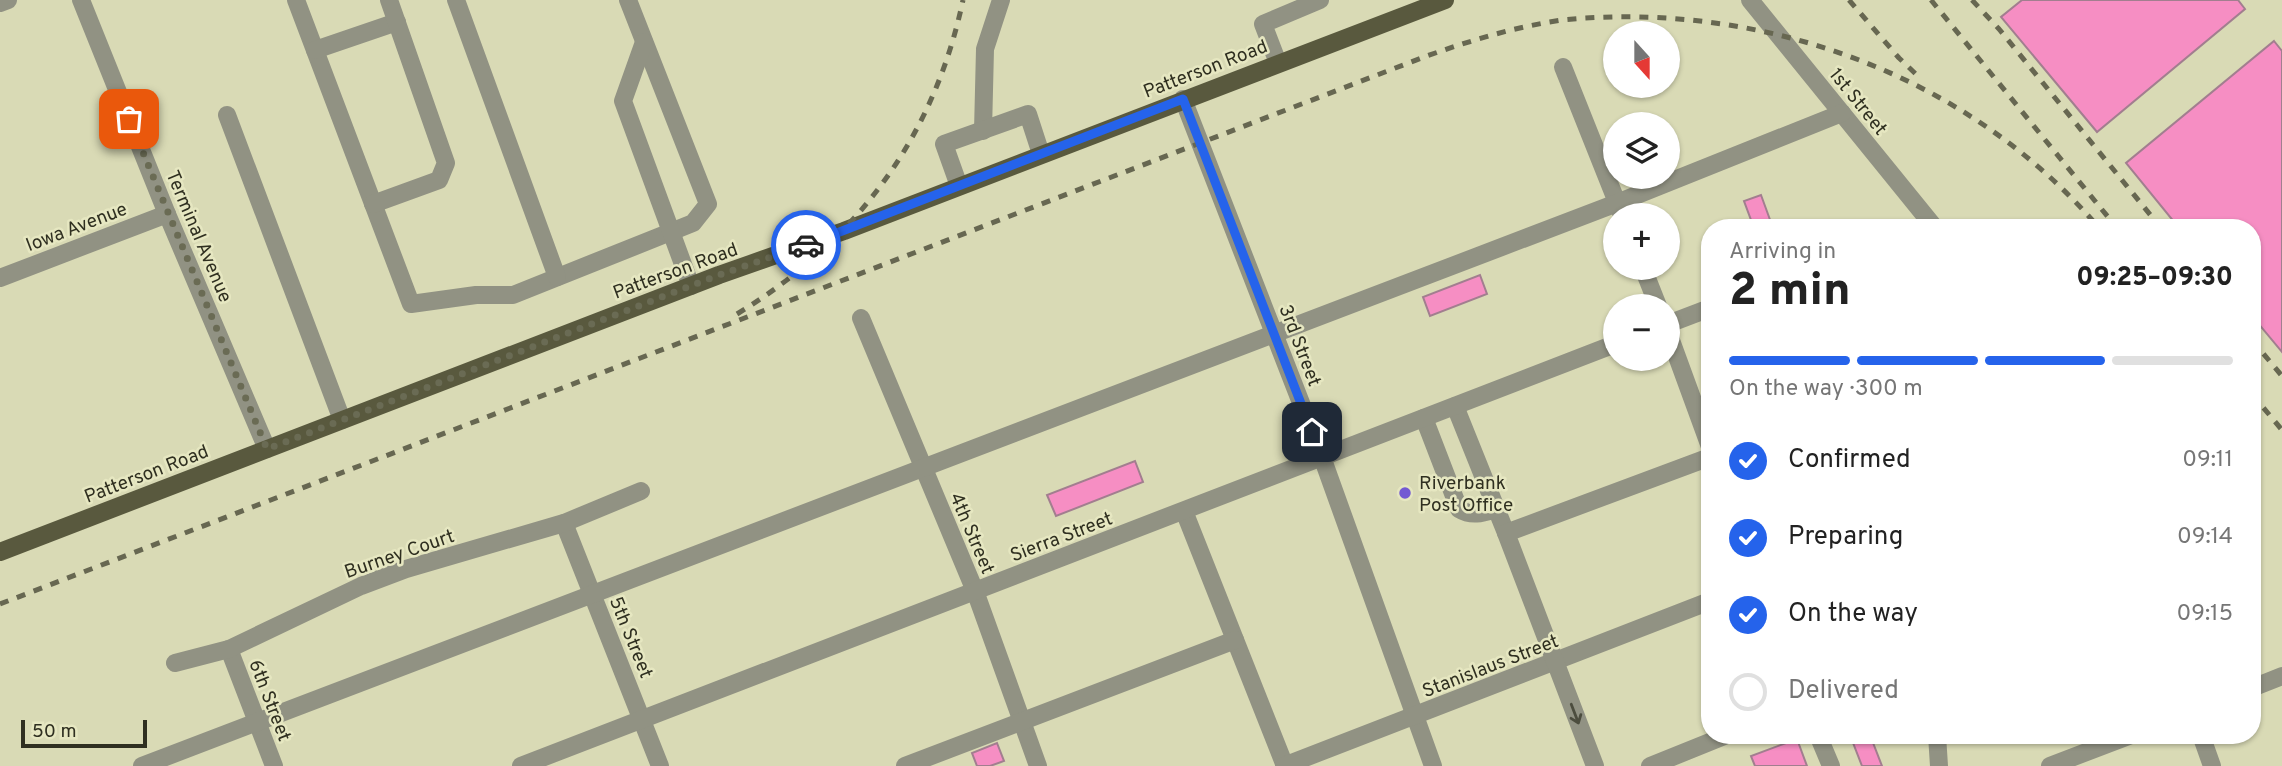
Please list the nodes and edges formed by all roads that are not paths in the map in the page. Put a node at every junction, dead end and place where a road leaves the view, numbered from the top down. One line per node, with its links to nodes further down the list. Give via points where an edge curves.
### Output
1 (8, 0): 11 (street)
2 (81, 0): 26 (street, Terminal Avenue)
3 (296, 0): 14 (street)
4 (389, 0): 12 (street)
5 (456, 0): 30 (street)
6 (628, 0): 13 (street)
7 (1001, 0): 20 (street, via 985,49)
8 (1320, 0): 15 (street, via 1262,24)
9 (1445, 0): 15 (main road, Patterson Road)
10 (1750, 0): 18 (street, 1st Street)
11 (0, 3)
12 (397, 22): 14 (street); 25 (street, via 446,163 439,180)
13 (645, 42): 29 (street, via 623,101); 29 (street, via 708,204 693,223)
14 (315, 50): 25 (street)
15 (1278, 63): 17 (main road, Patterson Road)
16 (1563, 67): 23 (street)
17 (1183, 99): 21 (main road, Patterson Road); 36 (street, 3rd Street)
18 (1842, 113): 24 (street); 28 (street, 1st Street)
19 (227, 115): 41 (street)
20 (983, 131): 21 (street, via 1028,114); 22 (street, via 944,145)
21 (1041, 154): 22 (main road, Patterson Road)
22 (959, 186): 32 (main road, Patterson Road)
23 (1617, 203)
24 (1633, 203)
25 (373, 204): 30 (street, via 411,304 513,295)
26 (167, 214): 31 (street, Iowa Avenue); 43 (street, Terminal Avenue)
27 (1603, 215): 36 (street)
28 (1923, 219)
29 (671, 232): 30 (street); 32 (street)
30 (557, 277)
31 (0, 278)
32 (691, 286): 41 (main road, Patterson Road)
33 (1701, 311): 35 (street)
34 (862, 318): 46 (street, 4th Street)
35 (1680, 319)
36 (1273, 333): 44 (street, 3rd Street); 46 (street)
37 (1603, 349): 39 (street, Sierra Street)
38 (1680, 365): 42 (street)
39 (1455, 406): 40 (street, Sierra Street); 48 (street)
40 (1424, 418): 44 (street, Sierra Street); 48 (street, via 1459,509 1477,514)
41 (342, 420): 43 (main road, Patterson Road)
42 (1701, 422)
43 (267, 449): 52 (main road, Patterson Road)
44 (1322, 457): 49 (street, Sierra Street); 62 (street, 3rd Street)
45 (1701, 460): 51 (street)
46 (923, 467): 53 (street, 4th Street); 54 (street)
47 (641, 491): 50 (street, Burney Court)
48 (1496, 509): 51 (street)
49 (1184, 511): 53 (street, Sierra Street); 56 (street)
50 (564, 523): 54 (street, 5th Street); 57 (street, Burney Court, via 405,569)
51 (1506, 534): 58 (street)
52 (0, 552)
53 (975, 592): 63 (street, Sierra Street); 64 (street, 4th Street)
54 (592, 593): 63 (street, 5th Street); 65 (street)
55 (1701, 605): 58 (street, Stanislaus Street)
56 (1235, 640): 64 (street); 77 (street)
57 (229, 649): 59 (street, Burney Court); 65 (street, 6th Street)
58 (1556, 661): 62 (street, Stanislaus Street); 79 (street, one-way to 79)
59 (175, 663)
60 (2282, 676): 61 (street)
61 (2261, 684)
62 (1414, 717): 77 (street, Stanislaus Street); 78 (street, 3rd Street)
63 (642, 718): 73 (street, Sierra Street); 74 (street, 5th Street)
64 (1022, 721): 75 (street); 76 (street, 4th Street)
65 (258, 723): 71 (street); 72 (street, 6th Street)
66 (1705, 744): 80 (street)
67 (1822, 744): 81 (street)
68 (1938, 744): 82 (street)
69 (2107, 744): 83 (street)
70 (2204, 744): 84 (street)
71 (142, 766)
72 (274, 766)
73 (521, 766)
74 (660, 766)
75 (905, 766)
76 (1038, 766)
77 (1284, 766)
78 (1433, 766)
79 (1595, 766)
80 (1650, 766)
81 (1831, 766)
82 (1940, 766)
83 (2050, 766)
84 (2212, 766)

